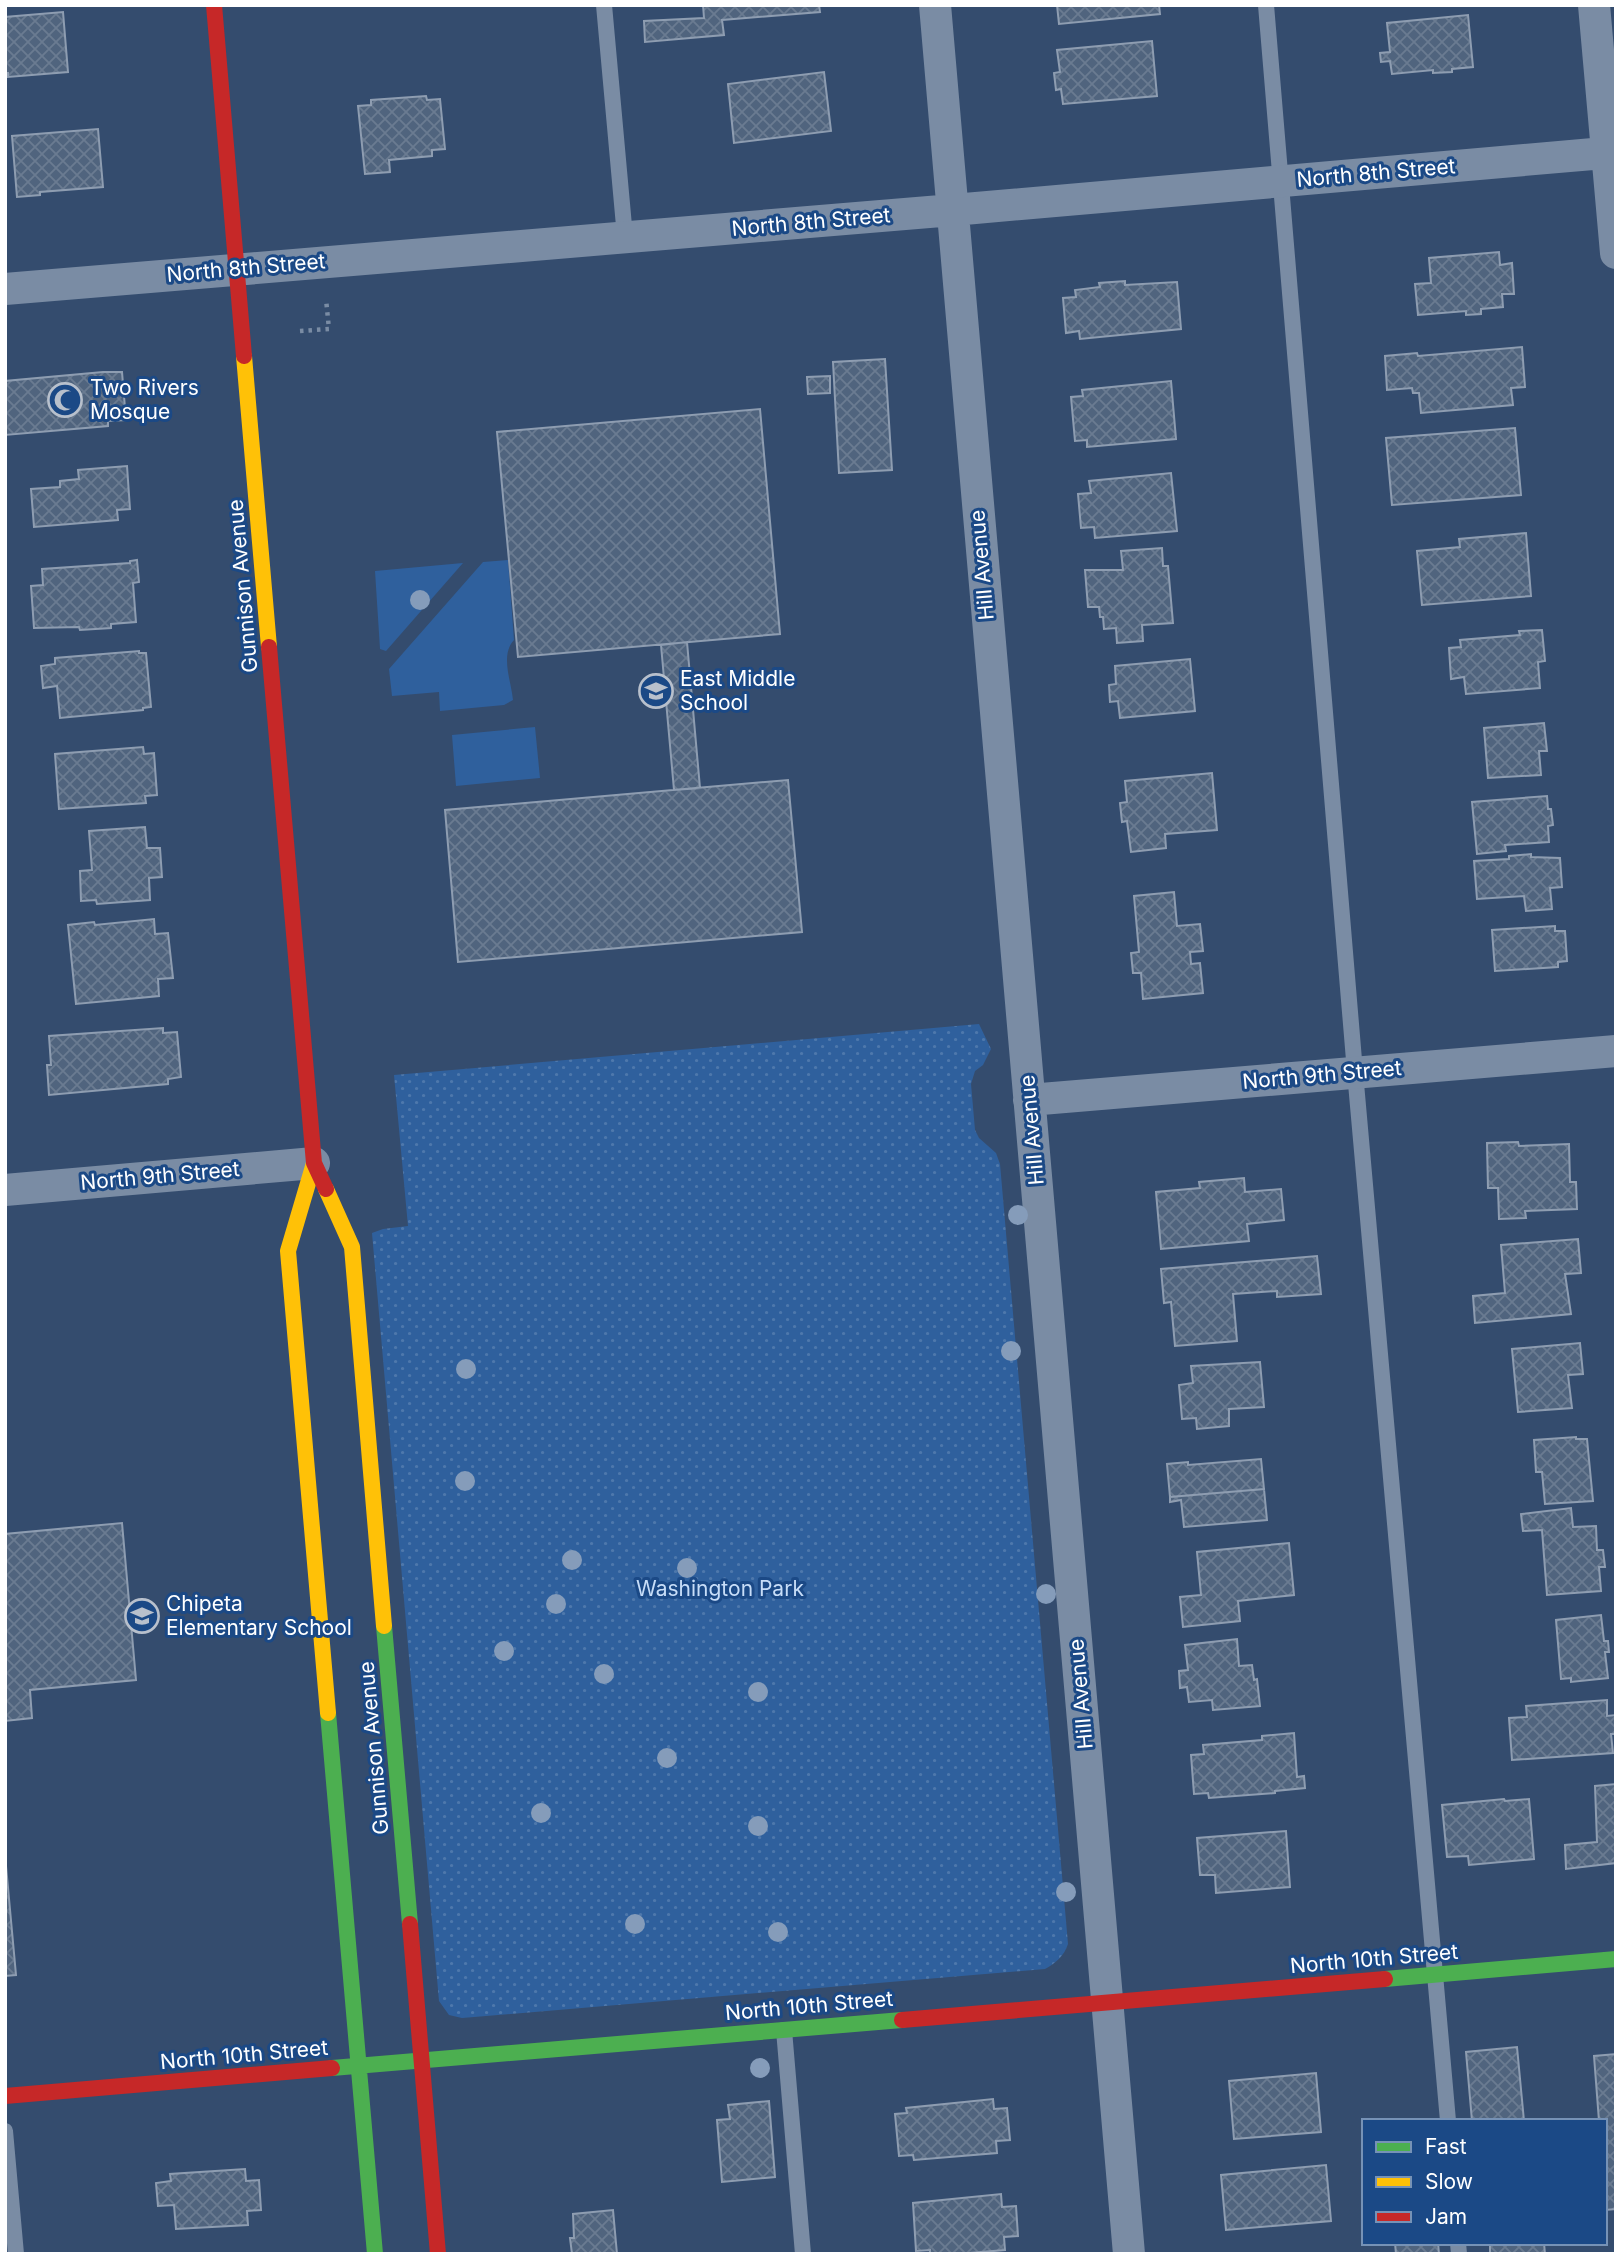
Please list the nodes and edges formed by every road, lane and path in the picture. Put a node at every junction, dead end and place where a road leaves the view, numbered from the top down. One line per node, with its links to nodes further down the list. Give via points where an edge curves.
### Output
1 (214, 5): 11 (street, Gunnison Avenue)
2 (604, 5): 9 (lane)
3 (935, 5): 8 (street, Hill Avenue)
4 (1266, 5): 7 (lane)
5 (1594, 5): 6 (street)
6 (1611, 152): 7 (street, North 8th Street); 10 (street)
7 (1281, 181): 8 (street, North 8th Street); 16 (lane)
8 (953, 211): 9 (street, North 8th Street); 17 (street, Hill Avenue)
9 (625, 237): 11 (street, North 8th Street)
10 (1616, 253)
11 (237, 268): 12 (street, North 8th Street); 18 (street, Gunnison Avenue)
12 (5, 289)
13 (326, 297): 14 (path, via 329,329)
14 (300, 331)
15 (1616, 1051): 16 (street, North 9th Street)
16 (1355, 1072): 17 (street, North 9th Street); 21 (lane)
17 (1029, 1100): 22 (street, Hill Avenue)
18 (314, 1163): 19 (street, North 9th Street); 24 (street, Gunnison Avenue, via 352,1247); 25 (street, Gunnison Avenue, via 288,1251)
19 (5, 1190)
20 (1616, 1959): 21 (street, North 10th Street)
21 (1435, 1975): 22 (street, North 10th Street); 27 (lane)
22 (1107, 2002): 23 (street, North 10th Street); 33 (street, Hill Avenue)
23 (784, 2030): 24 (street, North 10th Street); 32 (lane)
24 (421, 2060): 25 (street, North 10th Street); 31 (street, Gunnison Avenue)
25 (358, 2066): 26 (street, North 10th Street); 30 (street, Gunnison Avenue)
26 (5, 2096)
27 (1448, 2119)
28 (5, 2131): 29 (lane)
29 (16, 2254)
30 (375, 2254)
31 (438, 2254)
32 (803, 2254)
33 (1129, 2254)

